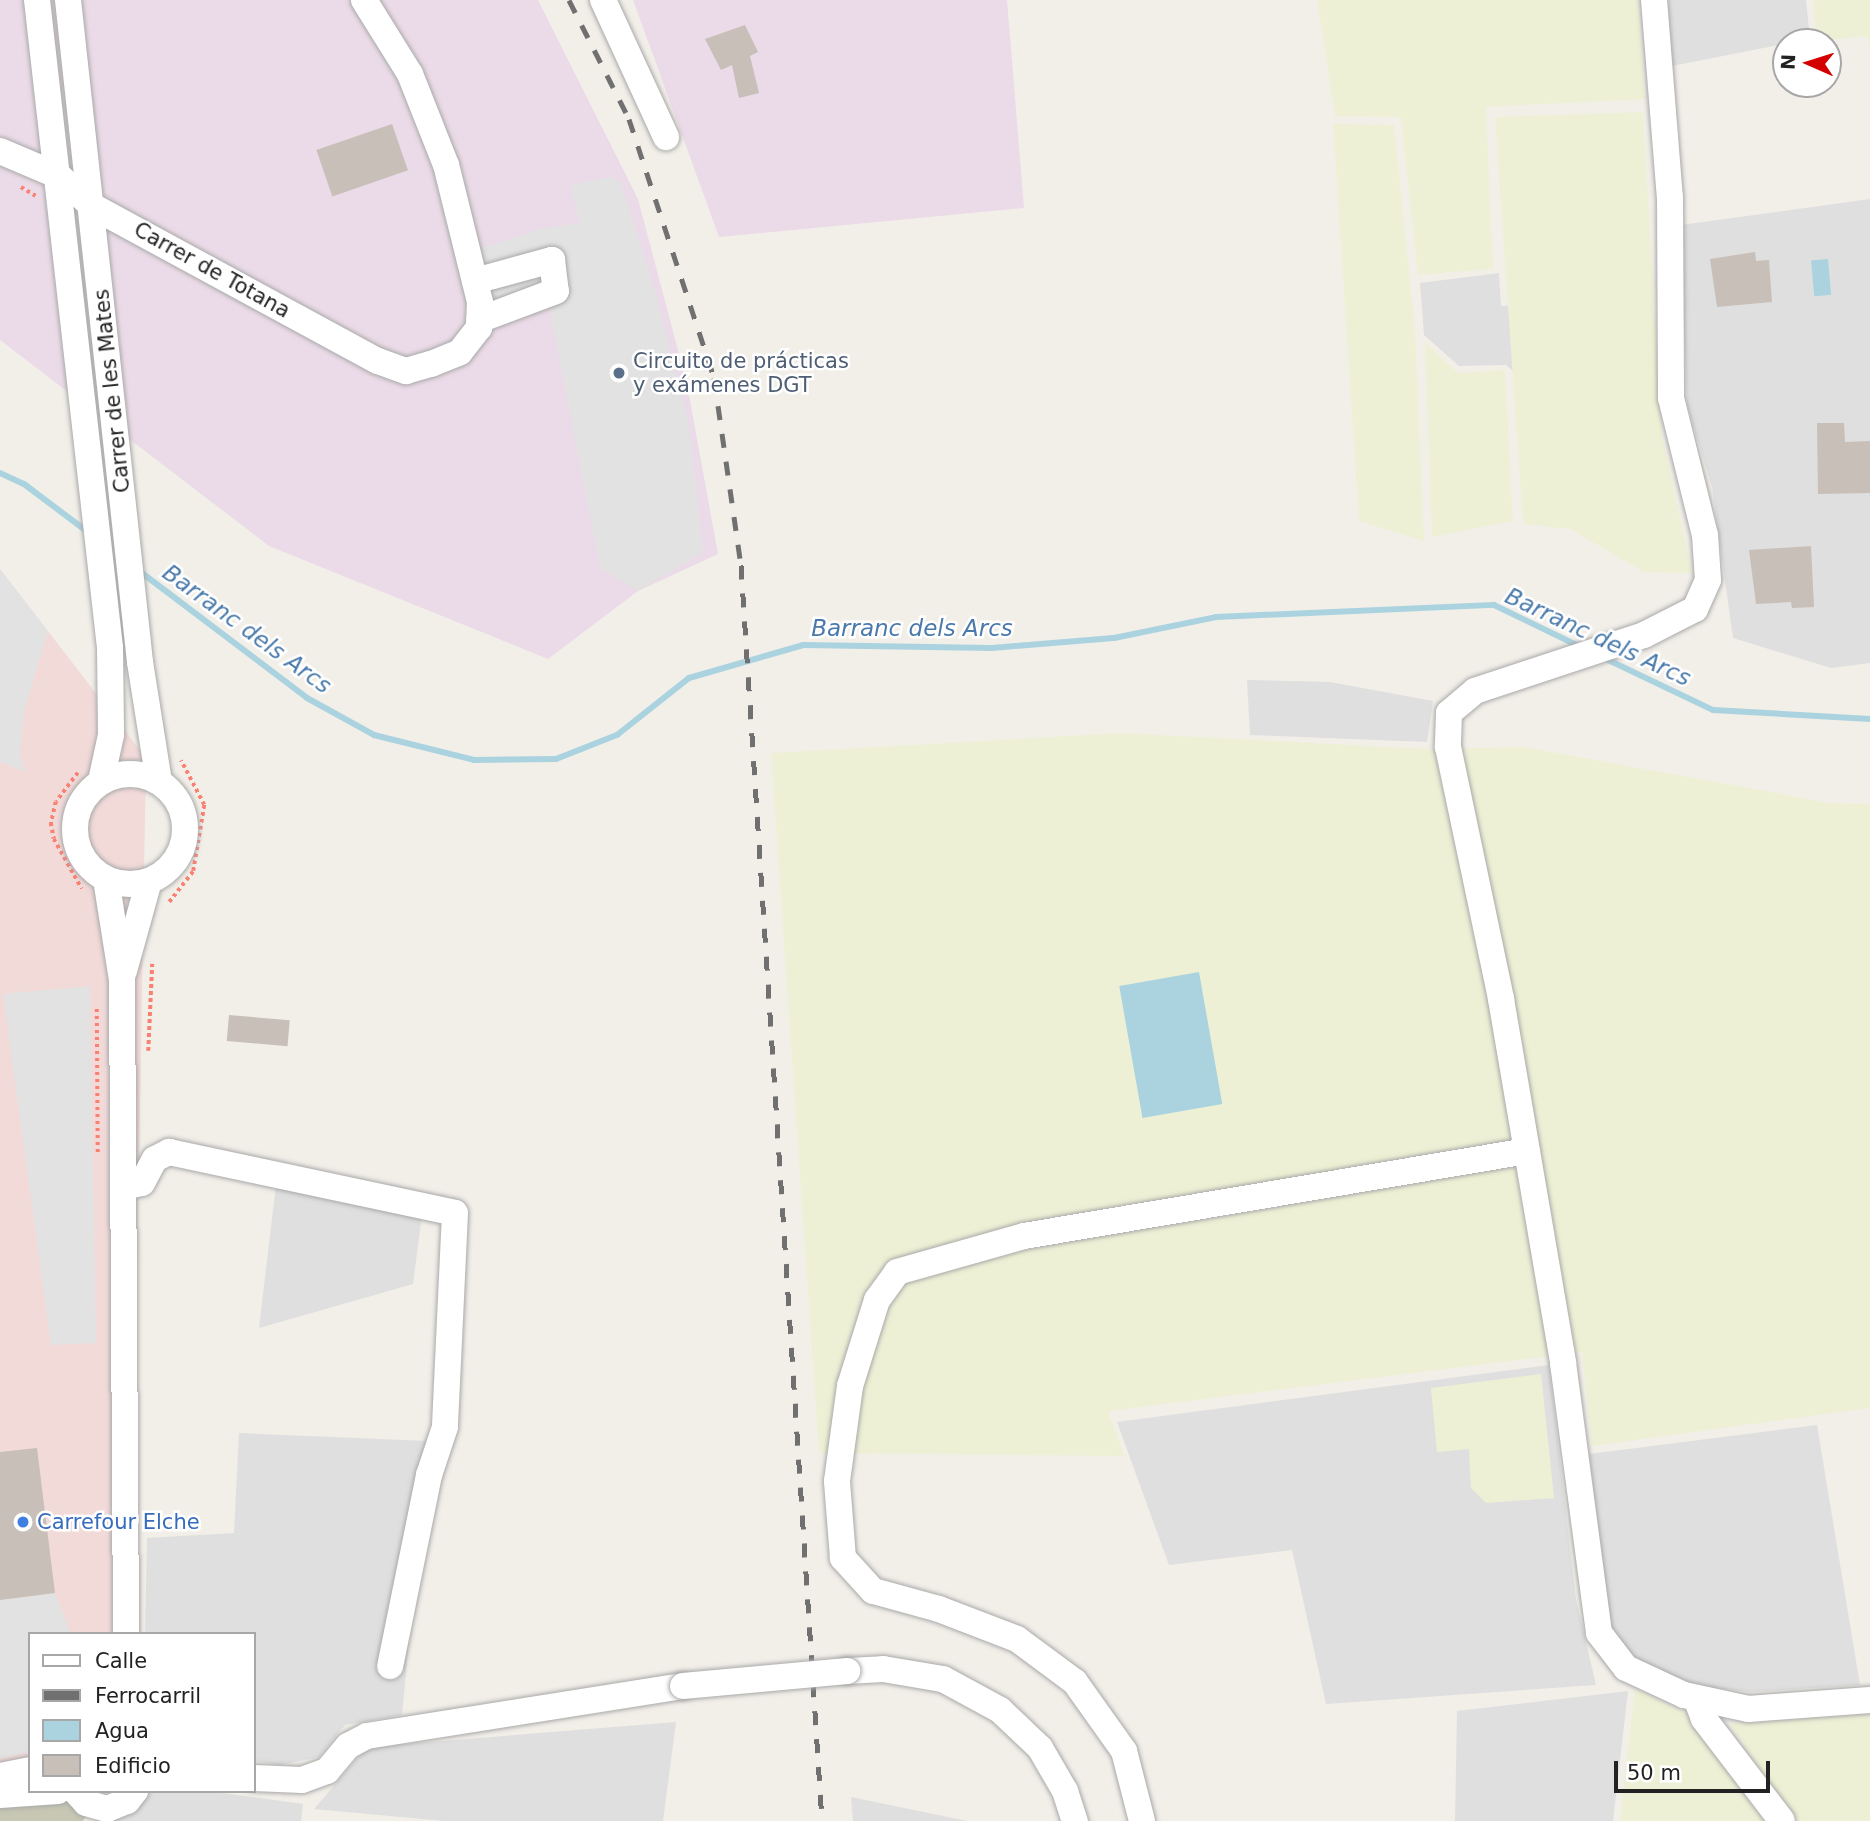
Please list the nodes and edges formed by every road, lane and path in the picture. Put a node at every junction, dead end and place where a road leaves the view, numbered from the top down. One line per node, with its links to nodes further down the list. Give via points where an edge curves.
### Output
1 (37, 0): 8 (street, Carrer de les Mates)
2 (68, 0): 9 (street, Carrer de les Mates)
3 (364, 0): 10 (street, via 410,74 446,165)
4 (603, 0): 6 (street)
5 (1654, 0): 22 (street, via 1670,197 1671,398 1705,535 1708,580 1695,609 1644,635 1475,691 1449,713 1447,747 1501,999)
6 (666, 137)
7 (0, 151): 8 (street, Carrer de Totana)
8 (59, 176): 9 (street, Carrer de Totana); 13 (street, Carrer de les Mates, via 110,648 111,735)
9 (92, 206): 11 (street, Carrer de Totana, via 378,361 406,371 460,352 479,328); 14 (street, Carrer de les Mates, via 140,662)
10 (475, 281): 11 (street); 11 (street, via 552,260 555,291)
11 (479, 320)
12 (178, 757): 18 (path, via 204,805 202,836 193,871)
13 (101, 782): 14 (street, via 130,774); 17 (street, via 79,808 75,833)
14 (159, 782): 16 (street, via 181,809 183,844 164,873)
15 (56, 802): 17 (path, via 51,822 54,839)
16 (149, 881): 17 (street); 19 (street)
17 (94, 885): 19 (street)
18 (163, 912)
19 (122, 979): 23 (street)
20 (97, 998): 21 (path)
21 (95, 1047)
22 (1527, 1151): 26 (street, via 1563,1363 1599,1633 1626,1668); 37 (street, via 1024,1236 897,1272 877,1300 850,1386 838,1471 844,1558 873,1591 939,1609 1017,1639 1075,1682 1124,1751)
23 (124, 1187): 24 (street); 25 (street, via 142,1183 155,1159 169,1152 455,1213 445,1427 429,1475)
24 (126, 1632)
25 (390, 1665)
26 (1696, 1698): 27 (street, via 1748,1709); 38 (street, via 1704,1718)
27 (1870, 1700)
28 (28, 1770): 29 (street)
29 (0, 1776)
30 (256, 1778): 36 (street, bridge, via 302,1780 327,1771 348,1746 367,1736 683,1686 883,1669 943,1679 1000,1710 1040,1748 1065,1791)
31 (29, 1793): 34 (street)
32 (77, 1793): 35 (street)
33 (133, 1793): 35 (street)
34 (0, 1795)
35 (101, 1816)
36 (1074, 1821)
37 (1142, 1821)
38 (1782, 1821)

